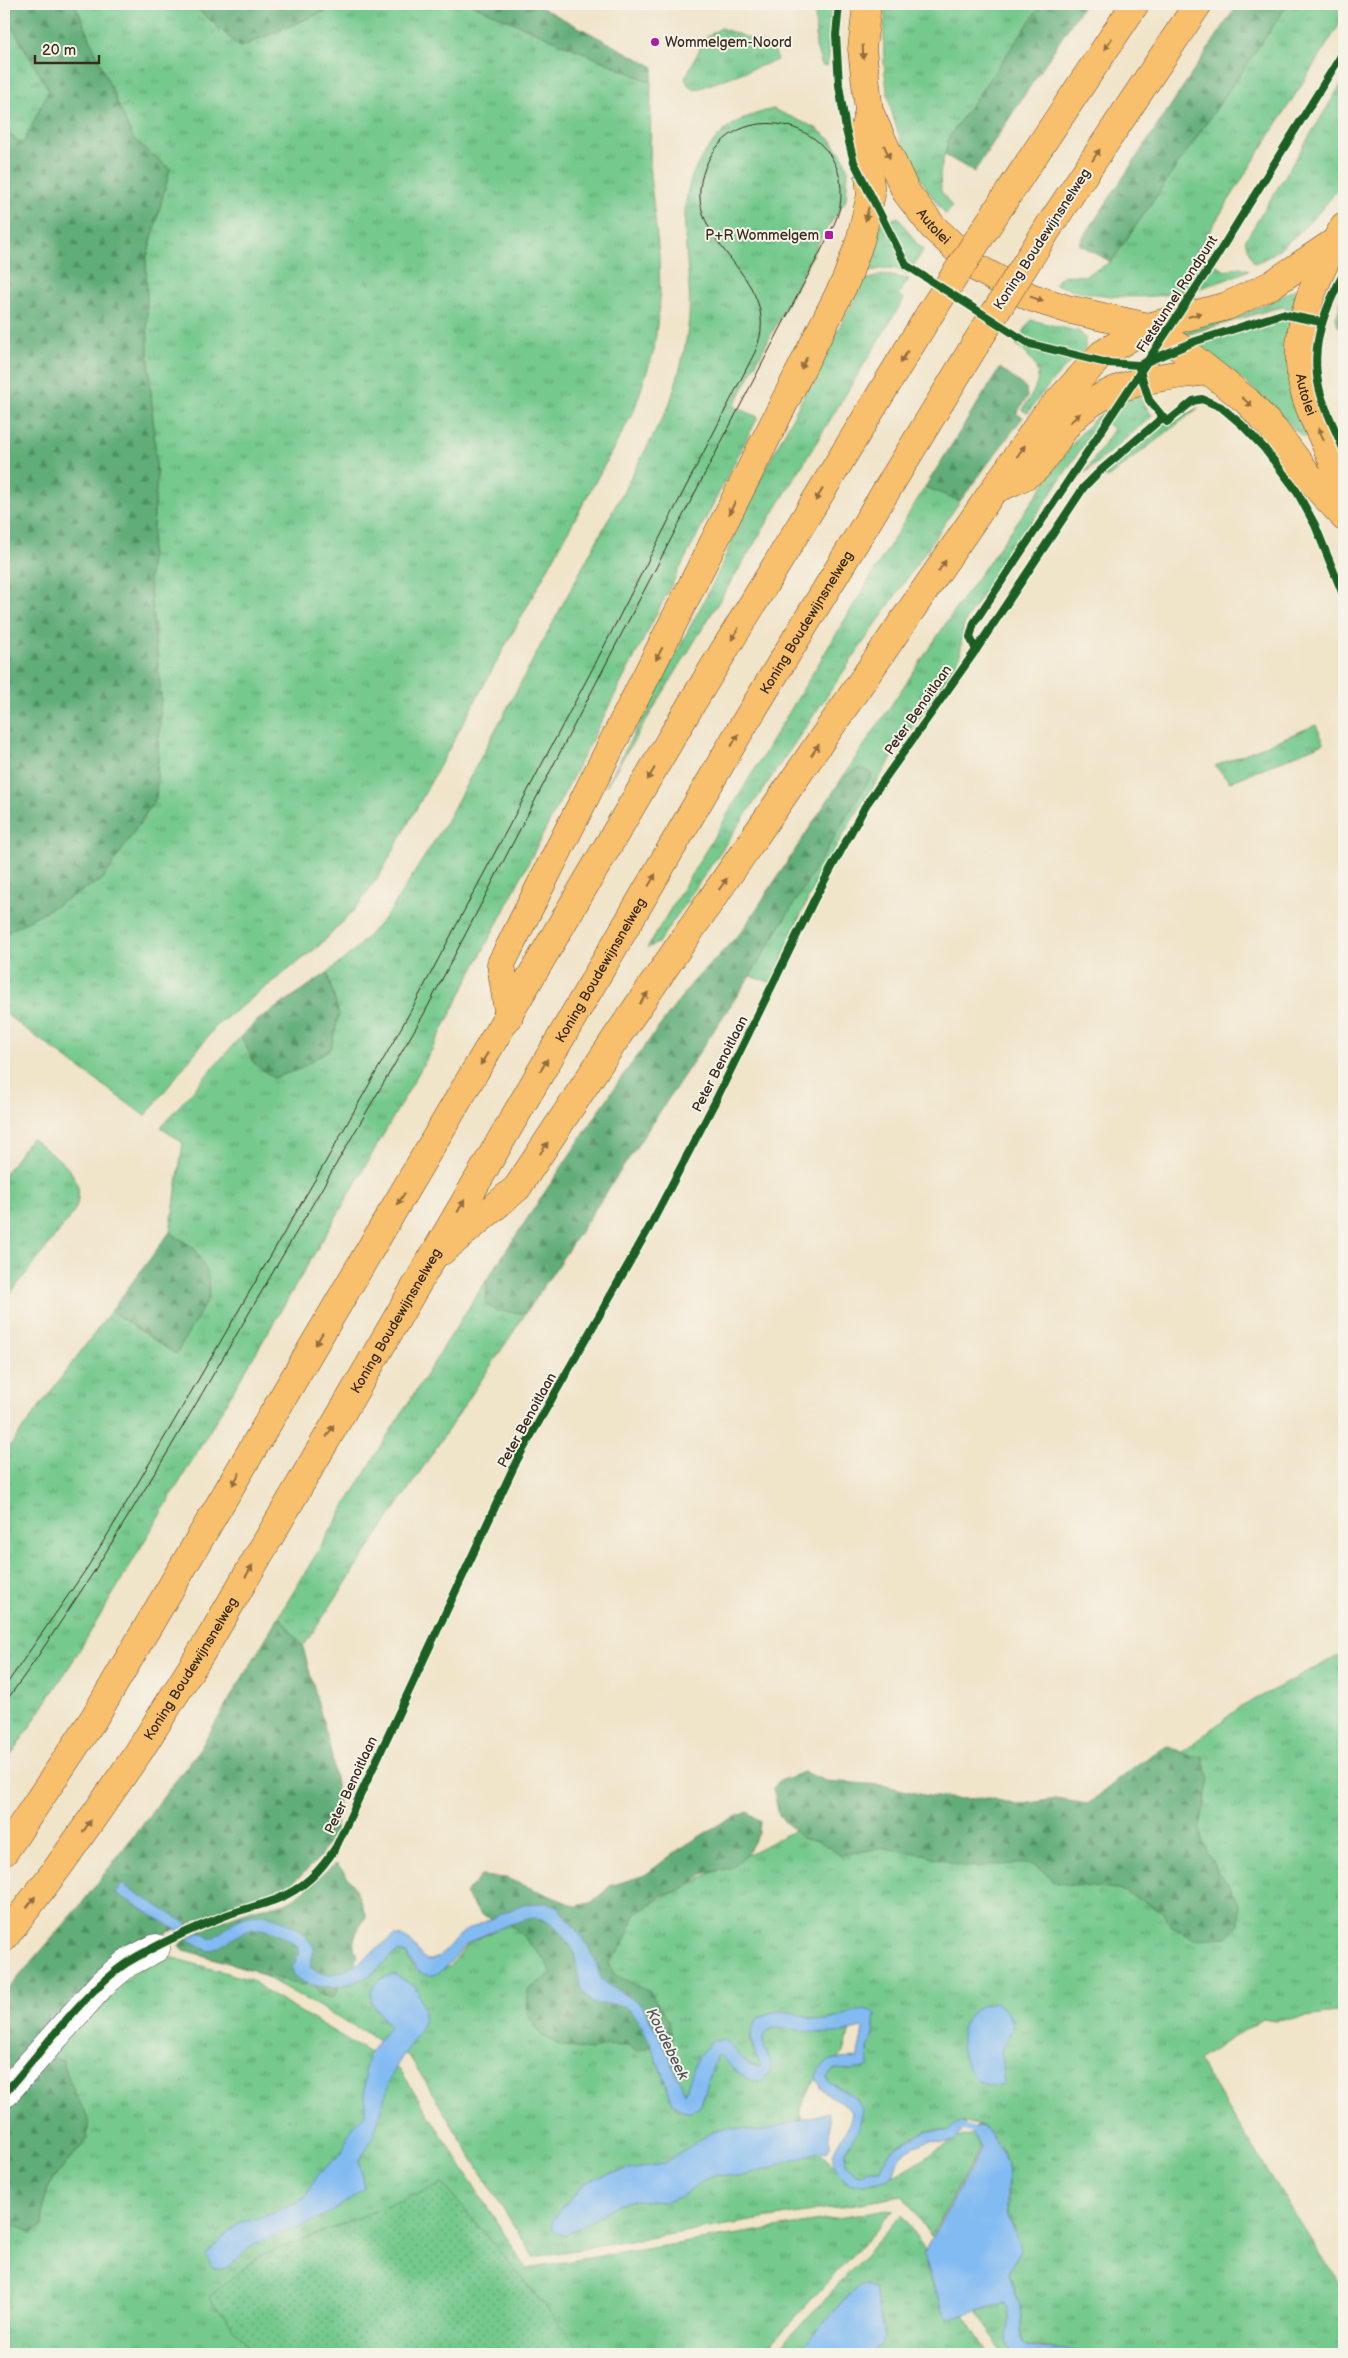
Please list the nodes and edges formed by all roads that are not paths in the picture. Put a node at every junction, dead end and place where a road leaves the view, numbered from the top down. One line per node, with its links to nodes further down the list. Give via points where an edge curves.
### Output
1 (867, 4): 4 (main road, Autolei, one-way to 4, via 862,49)
2 (1135, 4): 10 (main road, one-way to 10, bridge, via 930,315 692,703)
3 (1198, 4): 11 (main road, Koning Boudewijnsnelweg, one-way to 3, bridge, via 738,734 975,345 1050,225)
4 (870, 111): 6 (main road, Autolei, one-way to 6, via 915,206 952,247 977,268 1030,297 1067,309); 10 (main road, one-way to 10, via 864,131 871,195 851,266 501,964)
5 (1340, 234): 6 (main road, Autolei, one-way to 5, via 1227,306 1271,285); 9 (main road, Autolei, one-way to 5, via 1339,479 1303,385 1301,362 1301,335 1310,295)
6 (1148, 327): 7 (main road, Autolei); 8 (main road, one-way to 6, via 1044,417 1084,371 1102,354)
7 (1209, 371): 8 (main road, one-way to 7, via 1034,470 1071,420 1099,399 1142,380); 9 (main road, Autolei, one-way to 9, via 1247,401 1268,423)
8 (993, 491): 11 (main road, one-way to 8, via 517,1188 616,1038)
9 (1344, 517)
10 (508, 1018): 12 (main road, one-way to 12, via 94,1718)
11 (428, 1263): 13 (main road, Koning Boudewijnsnelweg, one-way to 11, via 144,1745 211,1637)
12 (4, 1852)
13 (4, 1938)
14 (156, 1948): 15 (street, via 127,1963 102,1984)
15 (4, 2094)

